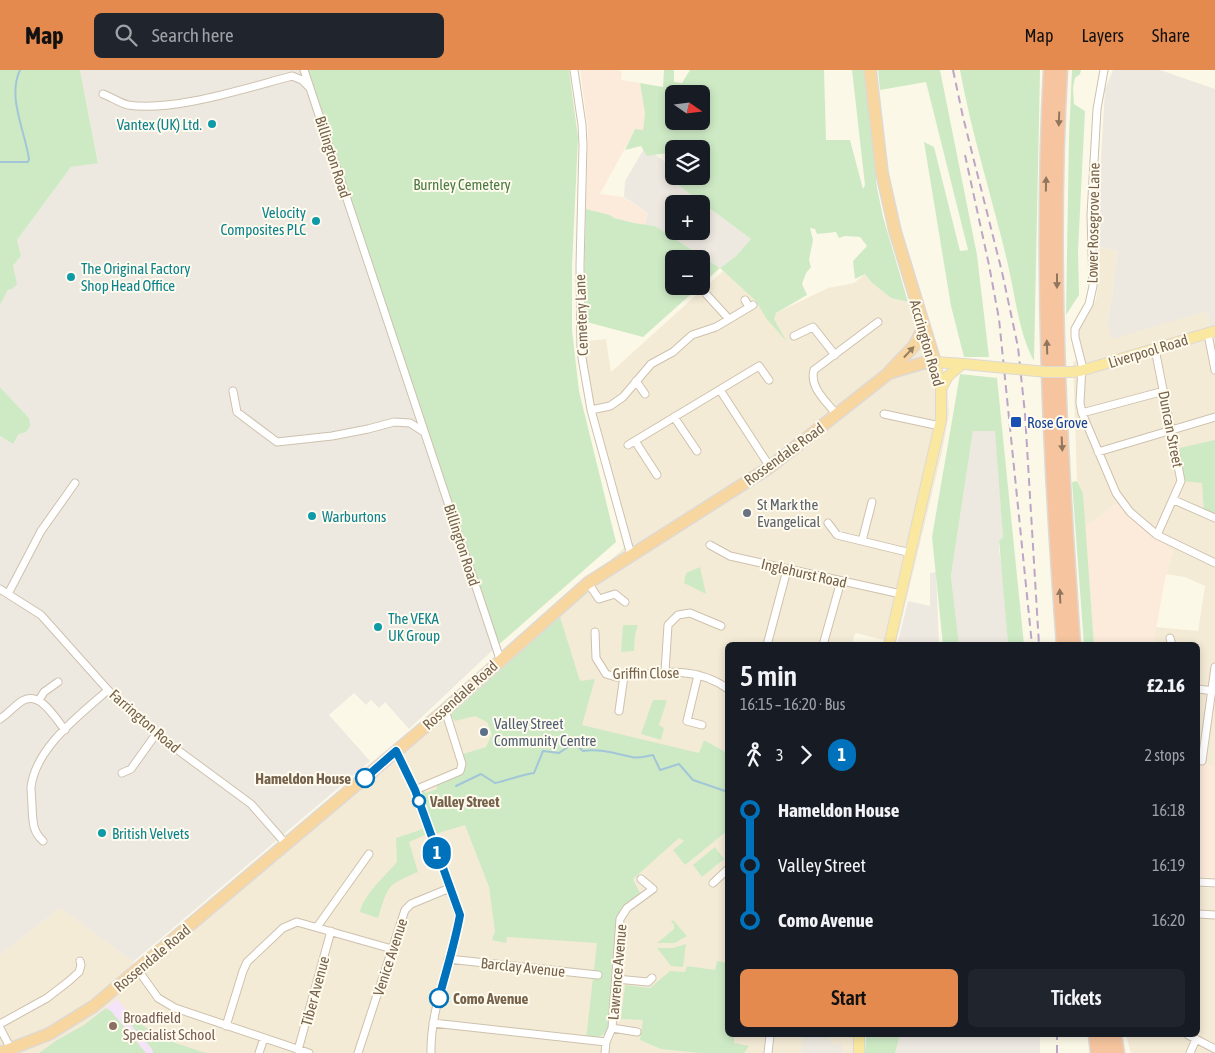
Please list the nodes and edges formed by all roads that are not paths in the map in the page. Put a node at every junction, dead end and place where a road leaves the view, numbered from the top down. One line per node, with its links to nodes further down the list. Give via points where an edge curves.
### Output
1 (304, 70): 7 (street, Billington Road)
2 (574, 70): 30 (street, Cemetery Lane, via 583,145 581,352)
3 (870, 70): 13 (highway, Accrington Road, via 882,173 895,231)
4 (1050, 70): 67 (highway, one-way to 4, via 1046,302)
5 (1061, 70): 61 (highway, one-way to 61, via 1057,170 1058,376)
6 (1104, 70): 21 (street, Lower Rosegrove Lane, via 1097,109 1091,215 1093,286 1089,304 1075,329 1082,365)
7 (310, 88): 8 (street, via 292,76 178,104 146,106 126,104); 38 (street, Billington Road)
8 (103, 94)
9 (708, 295): 11 (street)
10 (745, 300): 11 (street, via 751,306)
11 (728, 318): 24 (street, via 716,327 692,335 673,352 651,364)
12 (878, 322): 17 (street)
13 (924, 327): 18 (highway, Accrington Road); 22 (highway, one-way to 13, via 914,346)
14 (1211, 332): 16 (main road, Liverpool Road); 20 (street)
15 (794, 336): 17 (street, via 813,327)
16 (1155, 349): 21 (main road, Liverpool Road); 28 (street, Duncan Street)
17 (835, 355): 32 (street, via 814,370 812,377 813,385)
18 (935, 362): 19 (main road, Liverpool Road); 22 (highway, Rossendale Road); 25 (main road, Accrington Road)
19 (963, 364): 21 (main road, Liverpool Road, bridge); 25 (main road, via 948,376)
20 (1215, 370)
21 (1076, 372): 31 (street, Lower Rosegrove Lane)
22 (889, 373): 32 (highway, Rossendale Road)
23 (768, 380): 26 (street, via 759,366)
24 (636, 381): 29 (street); 30 (street, via 623,397 610,406)
25 (941, 389): 36 (main road, Accrington Road)
26 (720, 390): 35 (street); 41 (street)
27 (233, 391): 38 (street, via 237,412 277,442 332,436 394,422 410,423)
28 (1164, 392): 31 (street); 37 (street, Duncan Street)
29 (645, 394)
30 (591, 410): 52 (street, Cemetery Lane)
31 (1082, 413): 40 (street, Lower Rosegrove Lane)
32 (836, 414): 41 (highway, Rossendale Road)
33 (884, 414): 36 (street)
34 (1215, 416): 37 (street)
35 (674, 417): 39 (street); 42 (street, via 631,443)
36 (940, 426): 51 (main road, Accrington Road)
37 (1171, 429): 40 (street); 44 (street, Duncan Street, via 1181,480)
38 (424, 432): 70 (street, Billington Road)
39 (697, 451)
40 (1098, 452): 48 (street, Lower Rosegrove Lane, via 1116,493 1130,512)
41 (770, 467): 52 (highway, Rossendale Road)
42 (657, 475)
43 (75, 483): 58 (street, via 41,531)
44 (1174, 500): 46 (street); 48 (street, Duncan Street)
45 (872, 502): 49 (street)
46 (1215, 518)
47 (828, 523): 49 (street, via 836,535)
48 (1157, 535): 53 (street, Lower Rosegrove Lane)
49 (862, 541): 51 (street)
50 (710, 545): 54 (street, Inglehurst Road, via 730,556)
51 (911, 553): 59 (main road, Accrington Road)
52 (631, 555): 56 (highway, Rossendale Road)
53 (1215, 563)
54 (787, 570): 55 (street, Inglehurst Road); 64 (street)
55 (841, 581): 59 (street, Inglehurst Road); 65 (street)
56 (588, 583): 60 (street, via 599,599 614,594); 70 (highway, Rossendale Road)
57 (0, 589): 58 (street, Farrington Road)
58 (8, 594): 78 (street, Farrington Road, via 41,615)
59 (901, 594): 66 (main road, Accrington Road)
60 (625, 602)
61 (1072, 607): 68 (highway); 69 (highway)
62 (721, 626): 72 (street, via 690,613 678,615 668,625)
63 (595, 632): 74 (street, Griffin Close, via 596,658 606,674)
64 (768, 642)
65 (824, 642)
66 (890, 642)
67 (1063, 642)
68 (1074, 642)
69 (1078, 642)
70 (500, 659): 81 (highway, Rossendale Road)
71 (1215, 667): 79 (street)
72 (665, 672): 73 (street, Griffin Close, via 683,671); 74 (street, Griffin Close)
73 (698, 675): 76 (street, Griffin Close); 84 (street, via 687,721)
74 (624, 676): 82 (street)
75 (58, 682): 80 (street)
76 (725, 687)
77 (1200, 689): 79 (street)
78 (108, 690): 85 (street); 86 (street, Farrington Road)
79 (1213, 691): 88 (street)
80 (39, 700): 83 (street, via 24,700); 85 (street)
81 (445, 710): 87 (highway, Rossendale Road); 90 (street, via 462,764 460,771)
82 (619, 711)
83 (0, 718)
84 (702, 725)
85 (65, 730): 91 (street, via 40,759 31,787 35,834)
86 (156, 734): 89 (street, via 131,769); 92 (street, Farrington Road, via 251,804)
87 (396, 751): 90 (street); 92 (highway, Rossendale Road)
88 (1202, 761)
89 (122, 773)
90 (415, 790): 99 (street)
91 (43, 842)
92 (286, 844): 107 (highway, Rossendale Road)
93 (369, 854): 102 (street)
94 (725, 872): 97 (street)
95 (641, 879): 110 (street, Lawrence Avenue, via 652,889 627,908 620,919)
96 (1200, 882): 98 (street)
97 (713, 883)
98 (1215, 883)
99 (450, 888): 104 (street, Venice Avenue, via 410,904); 105 (street, via 460,915)
100 (1200, 914): 101 (street)
101 (1215, 915)
102 (317, 927): 103 (street); 113 (street, via 298,922 283,928 247,962)
103 (331, 931): 104 (street); 127 (street, Tiber Avenue)
104 (392, 949): 131 (street, Venice Avenue)
105 (448, 959): 108 (street, Barclay Avenue); 111 (street)
106 (80, 961): 112 (street, via 79,972 69,981)
107 (138, 970): 113 (street, via 158,998 175,1008); 128 (highway, Rossendale Road, via 71,1021 49,1034)
108 (598, 975)
109 (652, 978): 110 (street, via 648,982)
110 (616, 979): 114 (street, Lawrence Avenue)
111 (433, 1023): 125 (street); 132 (street)
112 (0, 1026): 128 (street)
113 (226, 1026): 123 (street)
114 (612, 1028): 115 (street); 125 (street, Lawrence Avenue)
115 (637, 1032)
116 (770, 1037): 134 (street)
117 (859, 1037): 135 (main road)
118 (1089, 1037): 136 (highway)
119 (1096, 1037): 137 (highway)
120 (1106, 1037): 138 (highway)
121 (1115, 1037): 139 (highway)
122 (1191, 1037): 124 (street)
123 (264, 1038): 127 (street); 129 (street)
124 (1196, 1040): 126 (street); 140 (street)
125 (606, 1042): 133 (street, Lawrence Avenue)
126 (1215, 1049)
127 (298, 1050): 130 (street)
128 (5, 1051)
129 (259, 1053)
130 (309, 1053)
131 (358, 1053)
132 (431, 1053)
133 (605, 1053)
134 (768, 1053)
135 (860, 1053)
136 (1090, 1053)
137 (1097, 1053)
138 (1108, 1053)
139 (1118, 1053)
140 (1190, 1053)

